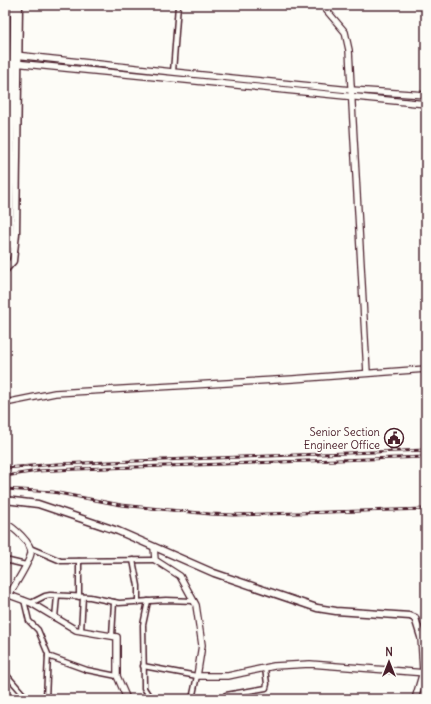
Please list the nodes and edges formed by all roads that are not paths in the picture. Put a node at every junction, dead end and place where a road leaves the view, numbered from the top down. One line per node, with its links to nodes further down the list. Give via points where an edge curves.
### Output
1 (14, 5): 6 (main road)
2 (19, 5): 6 (main road)
3 (178, 5): 11 (street)
4 (322, 5): 12 (main road, via 345,32 349,50)
5 (5, 55): 6 (main road)
6 (16, 55): 8 (main road); 9 (main road)
7 (5, 63): 8 (main road)
8 (16, 63): 10 (main road); 16 (main road)
9 (94, 64): 10 (main road); 11 (main road)
10 (94, 72): 14 (main road)
11 (173, 72): 12 (main road)
12 (351, 90): 13 (main road); 14 (main road)
13 (426, 96)
14 (352, 97): 15 (main road); 20 (main road)
15 (426, 104)
16 (13, 234): 17 (main road); 18 (main road, via 13,261)
17 (5, 261)
18 (5, 270)
19 (426, 369): 20 (main road)
20 (367, 373): 21 (main road, via 55,393)
21 (5, 403)
22 (5, 500): 24 (main road, via 38,504 118,531)
23 (5, 523): 25 (main road, via 23,537)
24 (154, 547): 28 (main road); 43 (main road, via 214,573 318,608 410,616 417,621)
25 (30, 548): 29 (street, via 59,561); 30 (main road, via 31,553)
26 (5, 560): 30 (street)
27 (133, 560): 28 (street); 29 (street); 38 (street)
28 (155, 560): 36 (main road, via 180,576)
29 (80, 561): 33 (street)
30 (26, 565): 31 (main road)
31 (7, 594): 34 (main road)
32 (57, 596): 33 (street); 39 (street, via 45,596); 40 (street)
33 (81, 597): 37 (street); 41 (street)
34 (24, 600): 39 (main road); 44 (street, via 29,621 38,630)
35 (148, 601): 36 (street); 38 (street); 45 (street, via 143,625)
36 (194, 601): 50 (main road, via 202,645)
37 (114, 602): 38 (street); 42 (street)
38 (138, 602)
39 (30, 603): 40 (main road)
40 (55, 618): 41 (main road)
41 (82, 631): 42 (main road)
42 (112, 636): 49 (main road, via 117,637)
43 (423, 637): 47 (main road)
44 (48, 656): 49 (street, via 86,670); 53 (street)
45 (144, 666): 50 (street); 55 (street, via 144,686)
46 (265, 668): 47 (main road, via 310,664); 50 (main road, via 228,676); 51 (street, via 266,688)
47 (425, 672): 57 (main road)
48 (5, 673): 52 (street, via 24,695)
49 (117, 676): 54 (main road)
50 (198, 676): 56 (street)
51 (226, 695)
52 (32, 699)
53 (46, 699)
54 (127, 699)
55 (151, 699)
56 (192, 699)
57 (415, 699)

